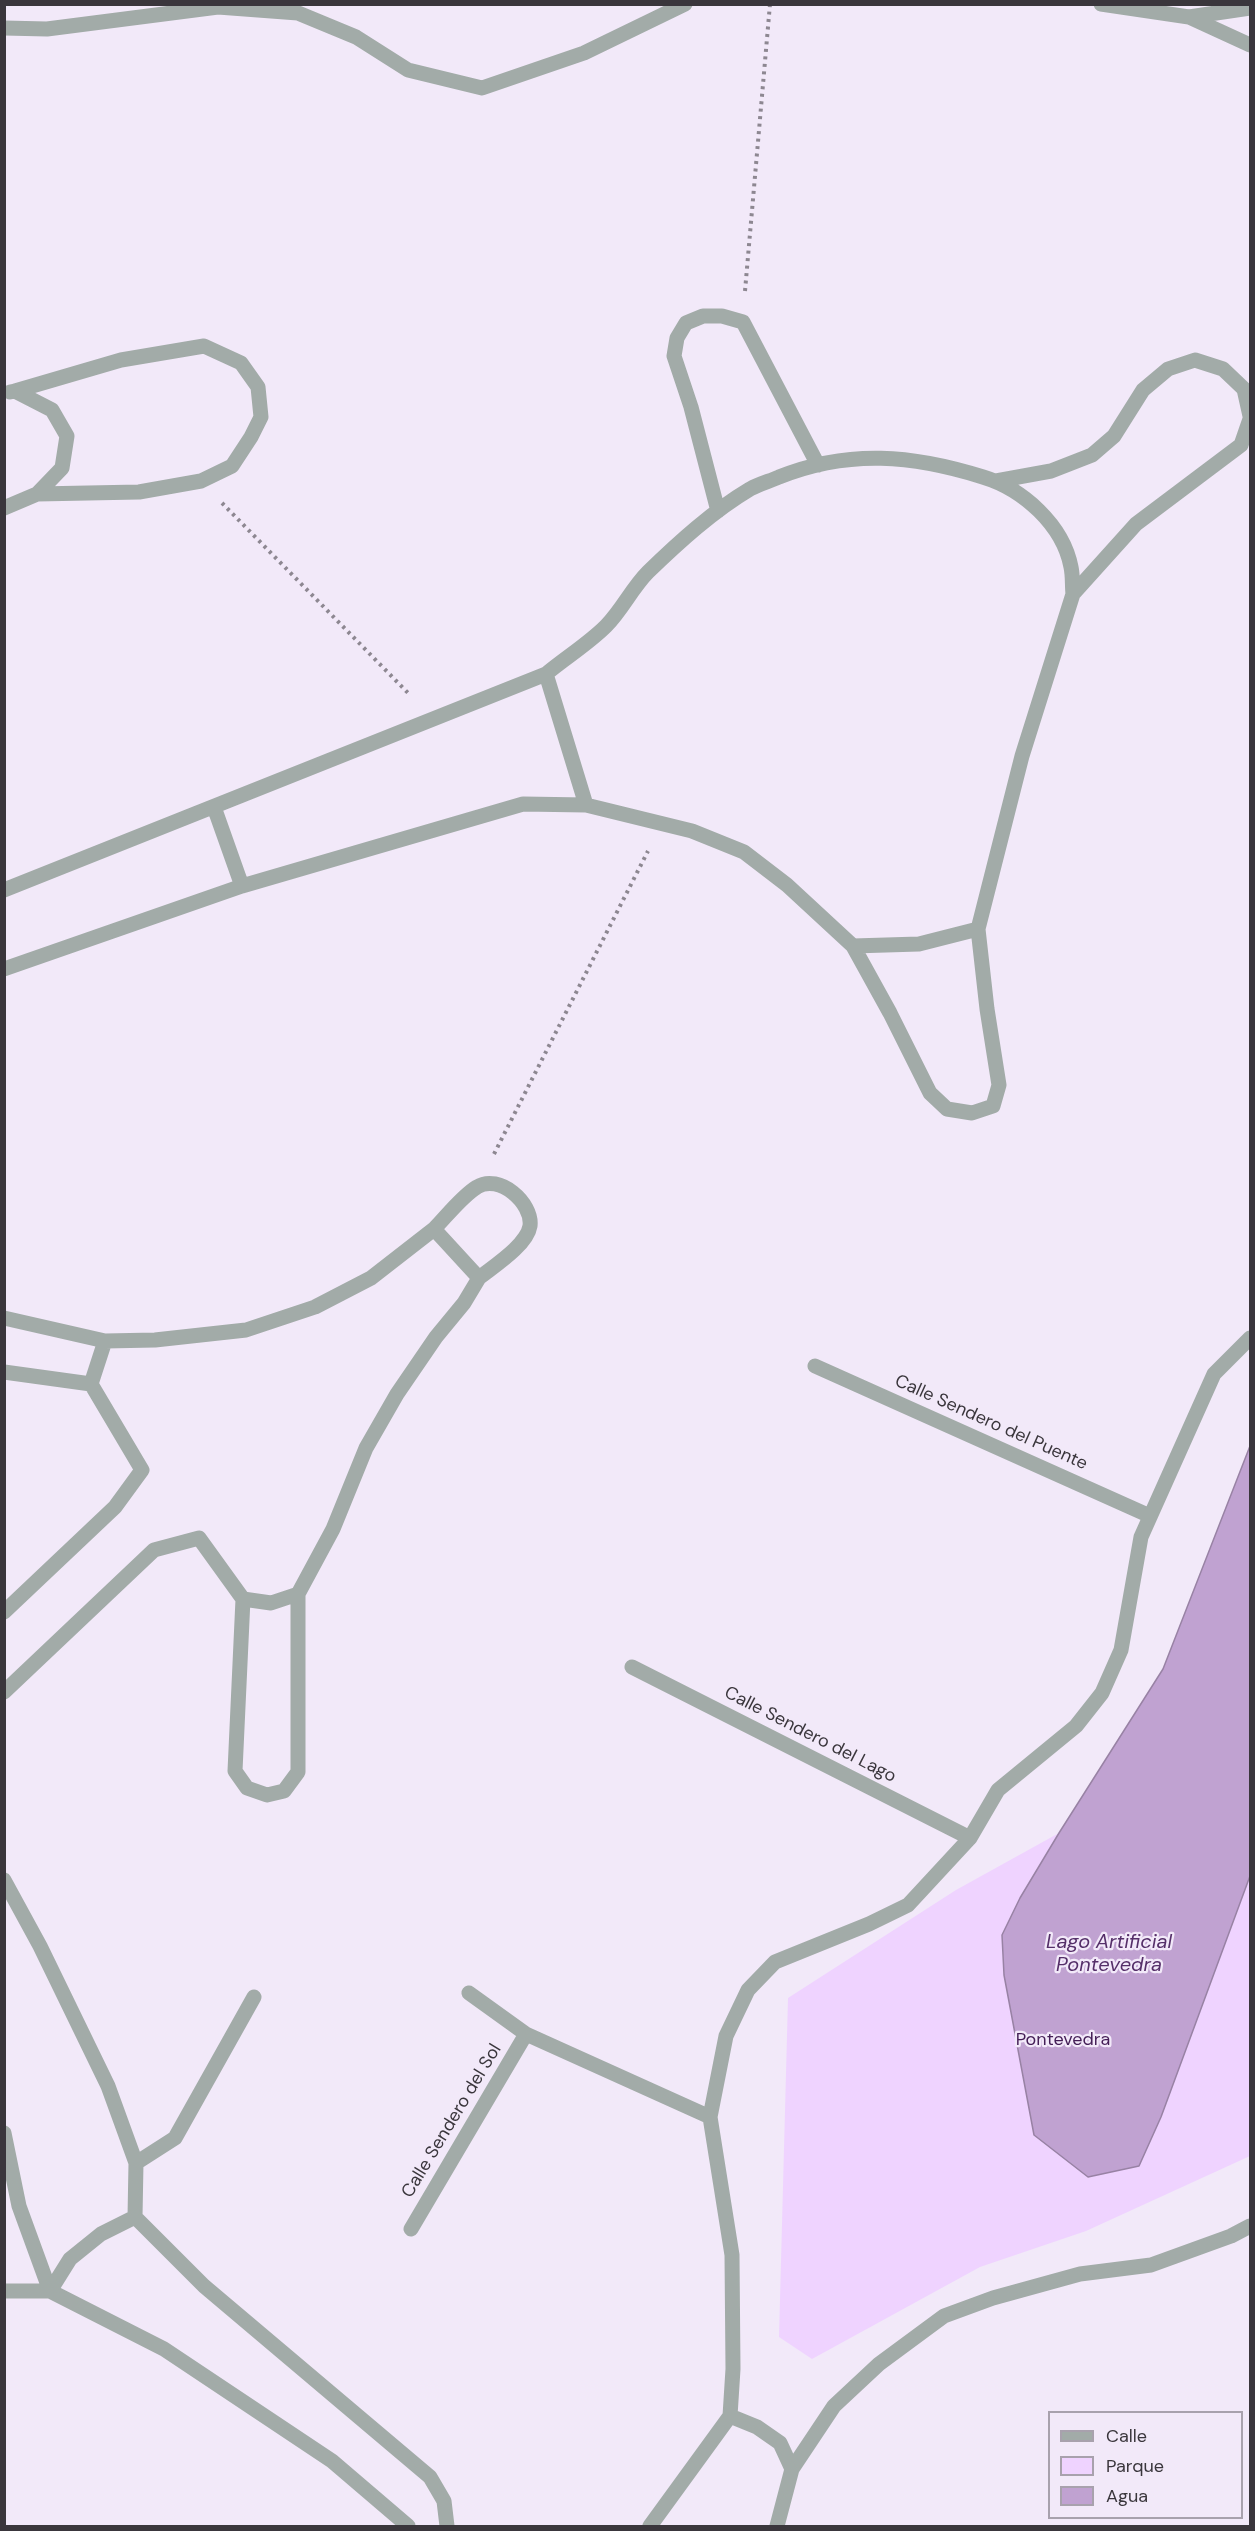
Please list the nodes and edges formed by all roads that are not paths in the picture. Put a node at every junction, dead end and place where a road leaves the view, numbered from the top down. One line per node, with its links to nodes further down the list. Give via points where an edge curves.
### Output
1 (685, 4): 5 (street, via 584,53 482,88 408,70 356,37 298,13 218,7 47,29)
2 (1101, 4): 4 (street)
3 (1251, 8): 4 (street)
4 (1189, 17): 6 (street)
5 (4, 28)
6 (1251, 45)
7 (10, 392): 11 (street, via 52,410 67,436 62,468); 11 (street, via 122,360 204,346 241,363 258,387 261,417 232,466 201,481 139,492)
8 (1251, 418): 10 (street, via 1244,389 1223,369 1195,360 1167,369 1143,390 1114,436 1092,455 1051,471); 14 (street, via 1241,445 1136,524)
9 (818, 465): 10 (street, via 866,457 907,458); 13 (street, via 752,488); 13 (street, via 743,322 703,316 686,323 677,338 674,356)
10 (996, 481): 14 (street, via 1033,504 1058,534 1071,567)
11 (37, 494): 12 (street)
12 (4, 508)
13 (718, 511): 15 (street, via 647,573 606,626)
14 (1073, 594): 20 (street, via 1022,756)
15 (546, 674): 16 (street); 17 (street)
16 (586, 805): 18 (street, via 522,804); 21 (street, via 692,831 744,852 787,885)
17 (214, 807): 18 (street); 19 (street)
18 (242, 886): 22 (street)
19 (4, 890)
20 (978, 929): 21 (street, via 919,944); 21 (street, via 999,1085 993,1106 972,1113 947,1109 930,1093)
21 (853, 946)
22 (4, 969)
23 (434, 1229): 24 (street); 24 (street, via 477,1186 500,1185 518,1196 529,1210 530,1227 523,1242); 27 (street, via 371,1278 315,1307 246,1330)
24 (479, 1278): 32 (street, via 397,1394 371,1439 333,1528)
25 (4, 1318): 27 (street)
26 (1251, 1338): 31 (street, via 1214,1374)
27 (105, 1341): 30 (street)
28 (815, 1366): 31 (street, Calle Sendero del Puente)
29 (4, 1372): 30 (street)
30 (91, 1384): 34 (street, via 142,1470 115,1507)
31 (1150, 1516): 37 (street, via 1141,1537 1121,1650 1102,1693 1076,1726 998,1790)
32 (298, 1594): 33 (street, via 271,1604); 33 (street, via 298,1772 284,1791 267,1795 247,1788 235,1771)
33 (243, 1599): 36 (street, via 199,1538 154,1550)
34 (4, 1612)
35 (632, 1667): 37 (street, Calle Sendero del Lago)
36 (4, 1692)
37 (970, 1838): 42 (street, via 908,1905 775,1962 748,1990 726,2036)
38 (4, 1880): 44 (street, via 108,2086)
39 (469, 1993): 41 (street, Calle Sendero del Sol)
40 (254, 1997): 44 (street, via 175,2138)
41 (526, 2034): 42 (street, Calle Sendero del Sol); 47 (street, Calle Sendero del Sol)
42 (710, 2117): 50 (street, via 732,2255)
43 (4, 2133): 49 (street, via 19,2206)
44 (136, 2163): 45 (street)
45 (135, 2217): 49 (street, via 100,2234 70,2259); 53 (street, via 204,2286 430,2477 444,2501)
46 (1251, 2226): 51 (street, via 1151,2265 1080,2274 944,2316 879,2364 834,2406)
47 (411, 2229)
48 (4, 2291): 49 (street)
49 (50, 2291): 52 (street, via 164,2349 332,2461)
50 (730, 2416): 51 (street, via 757,2427 780,2443); 54 (street)
51 (792, 2469): 55 (street)
52 (408, 2526)
53 (447, 2526)
54 (650, 2526)
55 (777, 2526)

